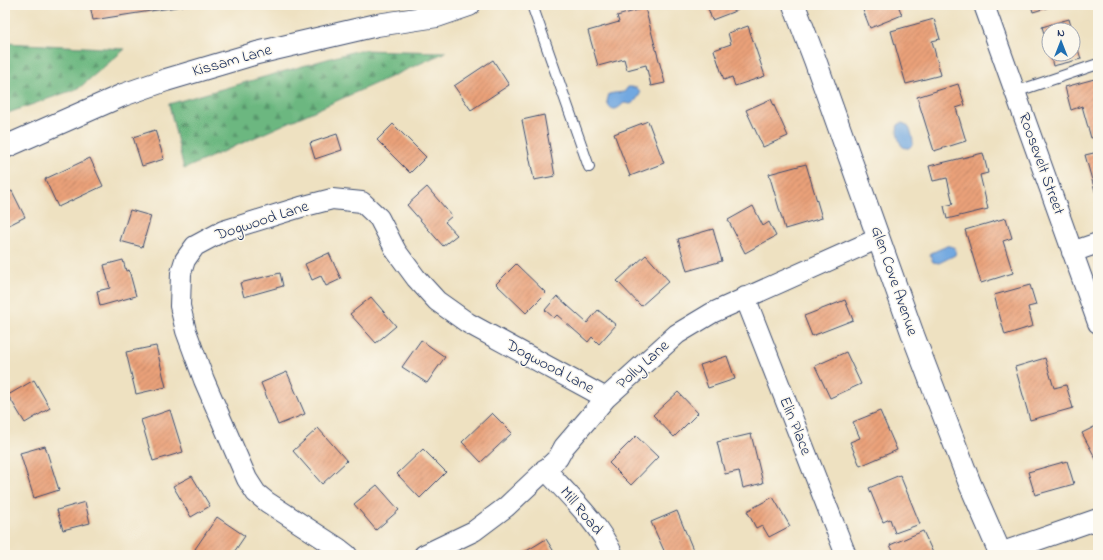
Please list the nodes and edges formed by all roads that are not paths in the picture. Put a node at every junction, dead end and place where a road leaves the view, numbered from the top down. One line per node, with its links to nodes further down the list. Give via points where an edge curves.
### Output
1 (469, 5): 7 (main road, Kissam Lane, via 437,16 377,25 257,53 166,80 123,95)
2 (532, 5): 8 (lane)
3 (794, 5): 9 (main road, Glen Cove Avenue)
4 (984, 5): 6 (street, Roosevelt Street)
5 (1098, 64): 6 (lane)
6 (1016, 92): 11 (street, Roosevelt Street)
7 (5, 147)
8 (589, 167)
9 (879, 238): 12 (street, Polly Lane); 17 (main road, Glen Cove Avenue, via 970,484)
10 (1098, 243): 11 (street)
11 (1072, 252): 13 (street, Roosevelt Street)
12 (744, 298): 14 (street, Polly Lane, via 677,334); 21 (street, Elin Place)
13 (1098, 323)
14 (606, 398): 15 (street, Polly Lane, via 564,447 558,458); 18 (street, Dogwood Lane, via 468,323 437,301 396,251 379,218 362,202 332,199 301,207 223,231 195,246 185,260 181,273 180,306 204,380 247,479 256,493 267,502)
15 (545, 469): 19 (street, Polly Lane, via 506,507 474,531); 20 (street, Mill Road, via 590,519)
16 (1098, 519): 17 (street)
17 (1001, 554)
18 (347, 555)
19 (424, 555)
20 (612, 555)
21 (846, 555)

